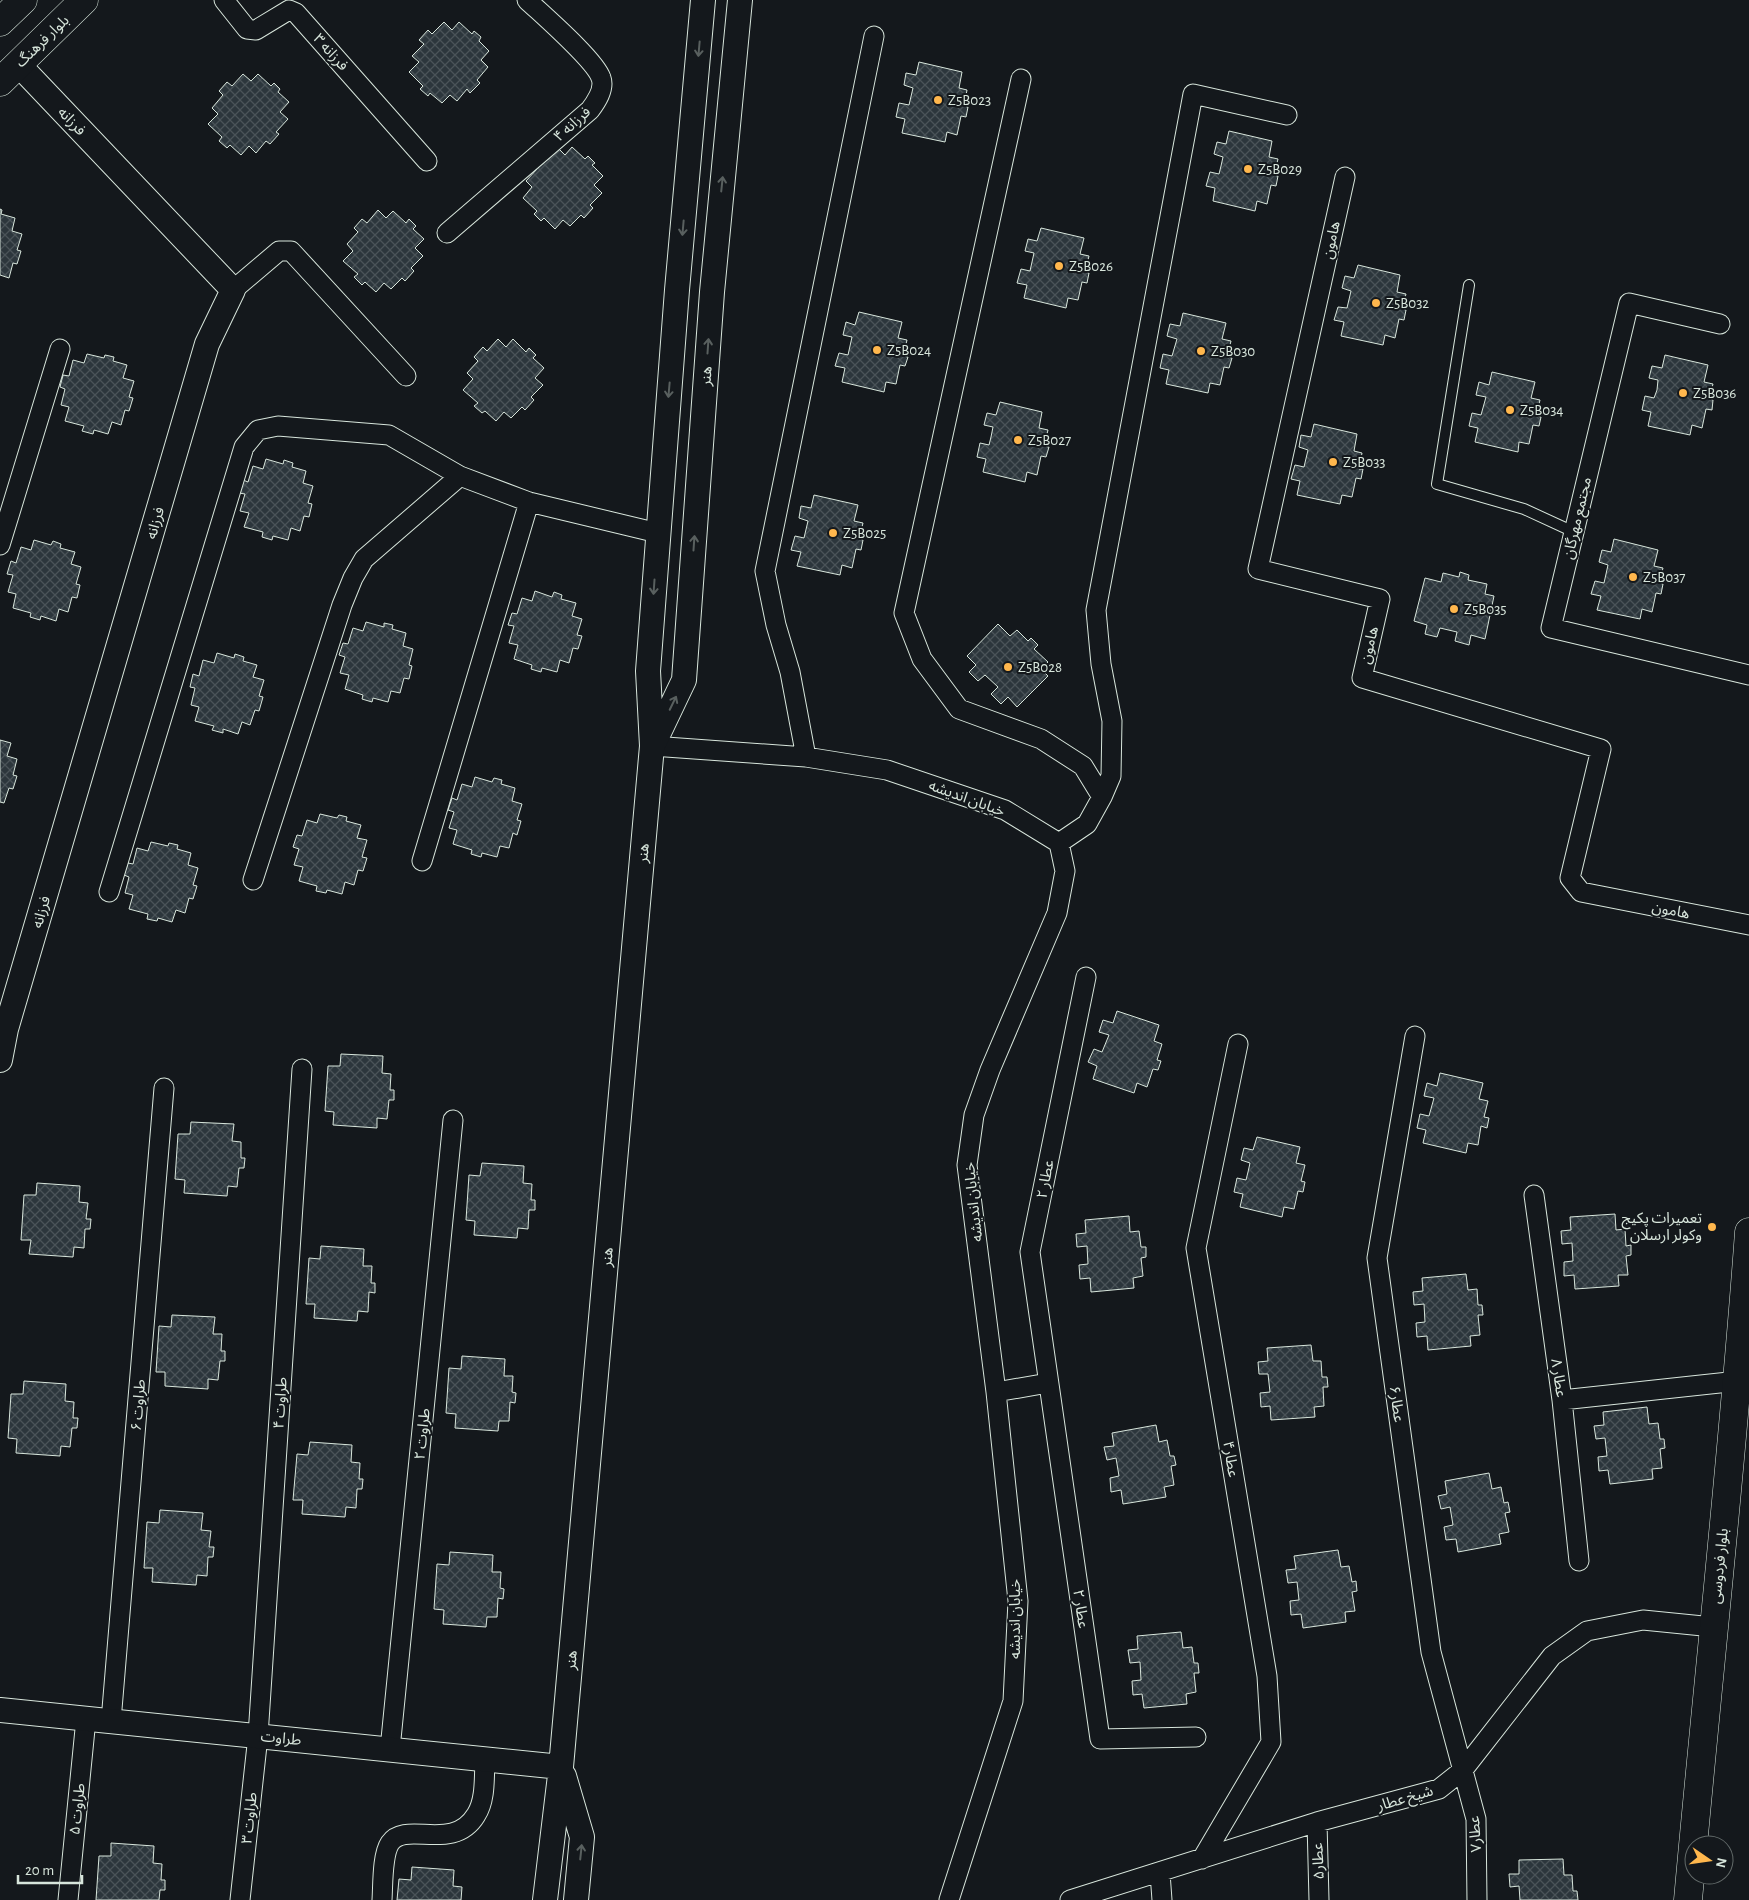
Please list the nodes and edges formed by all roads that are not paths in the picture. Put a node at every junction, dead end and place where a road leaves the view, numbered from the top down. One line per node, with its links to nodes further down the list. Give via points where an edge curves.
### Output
1 (23, 0): 7 (main road)
2 (84, 0): 9 (main road, بلوار فرهنگ)
3 (224, 0): 12 (street, فرزانه ۳, via 250,31 289,10 296,13)
4 (528, 0): 14 (street, فرزانه ۴, via 594,66 602,80 599,97 590,110)
5 (703, 0): 23 (street, هنر, one-way to 23)
6 (740, 0): 26 (street, هنر, one-way to 6, via 684,680 712,292)
7 (0, 22)
8 (874, 36): 27 (street, via 765,571 790,672)
9 (9, 73): 16 (street, فرزانه)
10 (1021, 79): 28 (street, via 904,613 922,659 959,709 1041,739 1083,766)
11 (1287, 115): 28 (street, via 1194,94 1096,610 1101,664 1112,721 1111,776)
12 (427, 161)
13 (1345, 177): 33 (street, هامون, via 1258,569 1380,599 1362,678 1601,750 1570,878 1581,892)
14 (447, 232)
15 (1469, 286): 22 (lane, via 1437,484 1524,509)
16 (233, 290): 19 (street, via 279,251 291,251); 35 (street, فرزانه, via 207,344)
17 (1720, 324): 22 (street, مجتمع مهرگان, via 1629,302)
18 (60, 349): 24 (street)
19 (406, 376)
20 (460, 476): 21 (street); 31 (street, via 364,559 353,578); 32 (street, via 389,435 278,426 258,430 244,446)
21 (530, 502): 23 (street); 30 (street)
22 (1574, 532): 25 (street, مجتمع مهرگان, via 1551,628)
23 (658, 534): 26 (street, هنر, one-way to 26, via 648,671)
24 (0, 545)
25 (1749, 675)
26 (652, 746): 27 (street, خیابان اندیشه); 57 (street, هنر)
27 (806, 757): 29 (street, خیابان اندیشه, via 887,770 1005,810)
28 (1102, 797): 29 (street, via 1087,824)
29 (1059, 843): 46 (street, خیابان اندیشه, via 1065,870 1057,913 990,1070 974,1115 967,1165)
30 (422, 860)
31 (253, 880)
32 (109, 892)
33 (1749, 925)
34 (1086, 977): 45 (street, عطار ۲, via 1030,1252)
35 (3, 1026): 38 (street, فرزانه)
36 (1415, 1036): 58 (street, عطار۶, via 1377,1258 1431,1652)
37 (1238, 1044): 60 (street, عطار۴, via 1196,1248 1267,1676 1271,1742)
38 (0, 1060)
39 (302, 1069): 53 (street, طراوت ۴)
40 (164, 1088): 52 (street, طراوت ۶)
41 (453, 1120): 55 (street, طراوت ۲)
42 (1534, 1195): 47 (street, عطار ۸)
43 (1749, 1232): 44 (main road, بلوار فردوسی)
44 (1738, 1381): 47 (street); 49 (main road, بلوار فردوسی)
45 (1048, 1382): 46 (street); 54 (street, عطار ۲, via 1100,1740)
46 (996, 1392): 67 (street, خیابان اندیشه, via 1018,1601 1013,1700)
47 (1562, 1400): 48 (street, عطار ۸)
48 (1579, 1561)
49 (1713, 1627): 58 (street, شیخ عطار, via 1643,1620 1587,1631 1552,1656); 72 (main road, بلوار فردوسی)
50 (0, 1710): 51 (street, طراوت)
51 (86, 1719): 52 (street, طراوت); 62 (street, طراوت ۵)
52 (111, 1722): 53 (street, طراوت)
53 (258, 1736): 55 (street, طراوت); 63 (street, طراوت ۳)
54 (1196, 1736)
55 (390, 1749): 56 (street, طراوت)
56 (485, 1759): 57 (street, طراوت); 64 (street, via 477,1815 462,1830 441,1836 406,1833 397,1836 390,1844 385,1864)
57 (561, 1767): 65 (street, هنر); 66 (street, هنر, one-way to 57, via 582,1837)
58 (1464, 1770): 59 (street, شیخ عطار, via 1439,1789); 71 (street, عطار۷, via 1476,1819)
59 (1317, 1822): 60 (street, شیخ عطار); 70 (street, عطار۵)
60 (1202, 1859): 61 (street, شیخ عطار)
61 (1160, 1873): 68 (street, شیخ عطار); 69 (street)
62 (68, 1900)
63 (240, 1900)
64 (382, 1900)
65 (545, 1900)
66 (576, 1900)
67 (949, 1900)
68 (1070, 1900)
69 (1162, 1900)
70 (1319, 1900)
71 (1477, 1900)
72 (1688, 1900)

